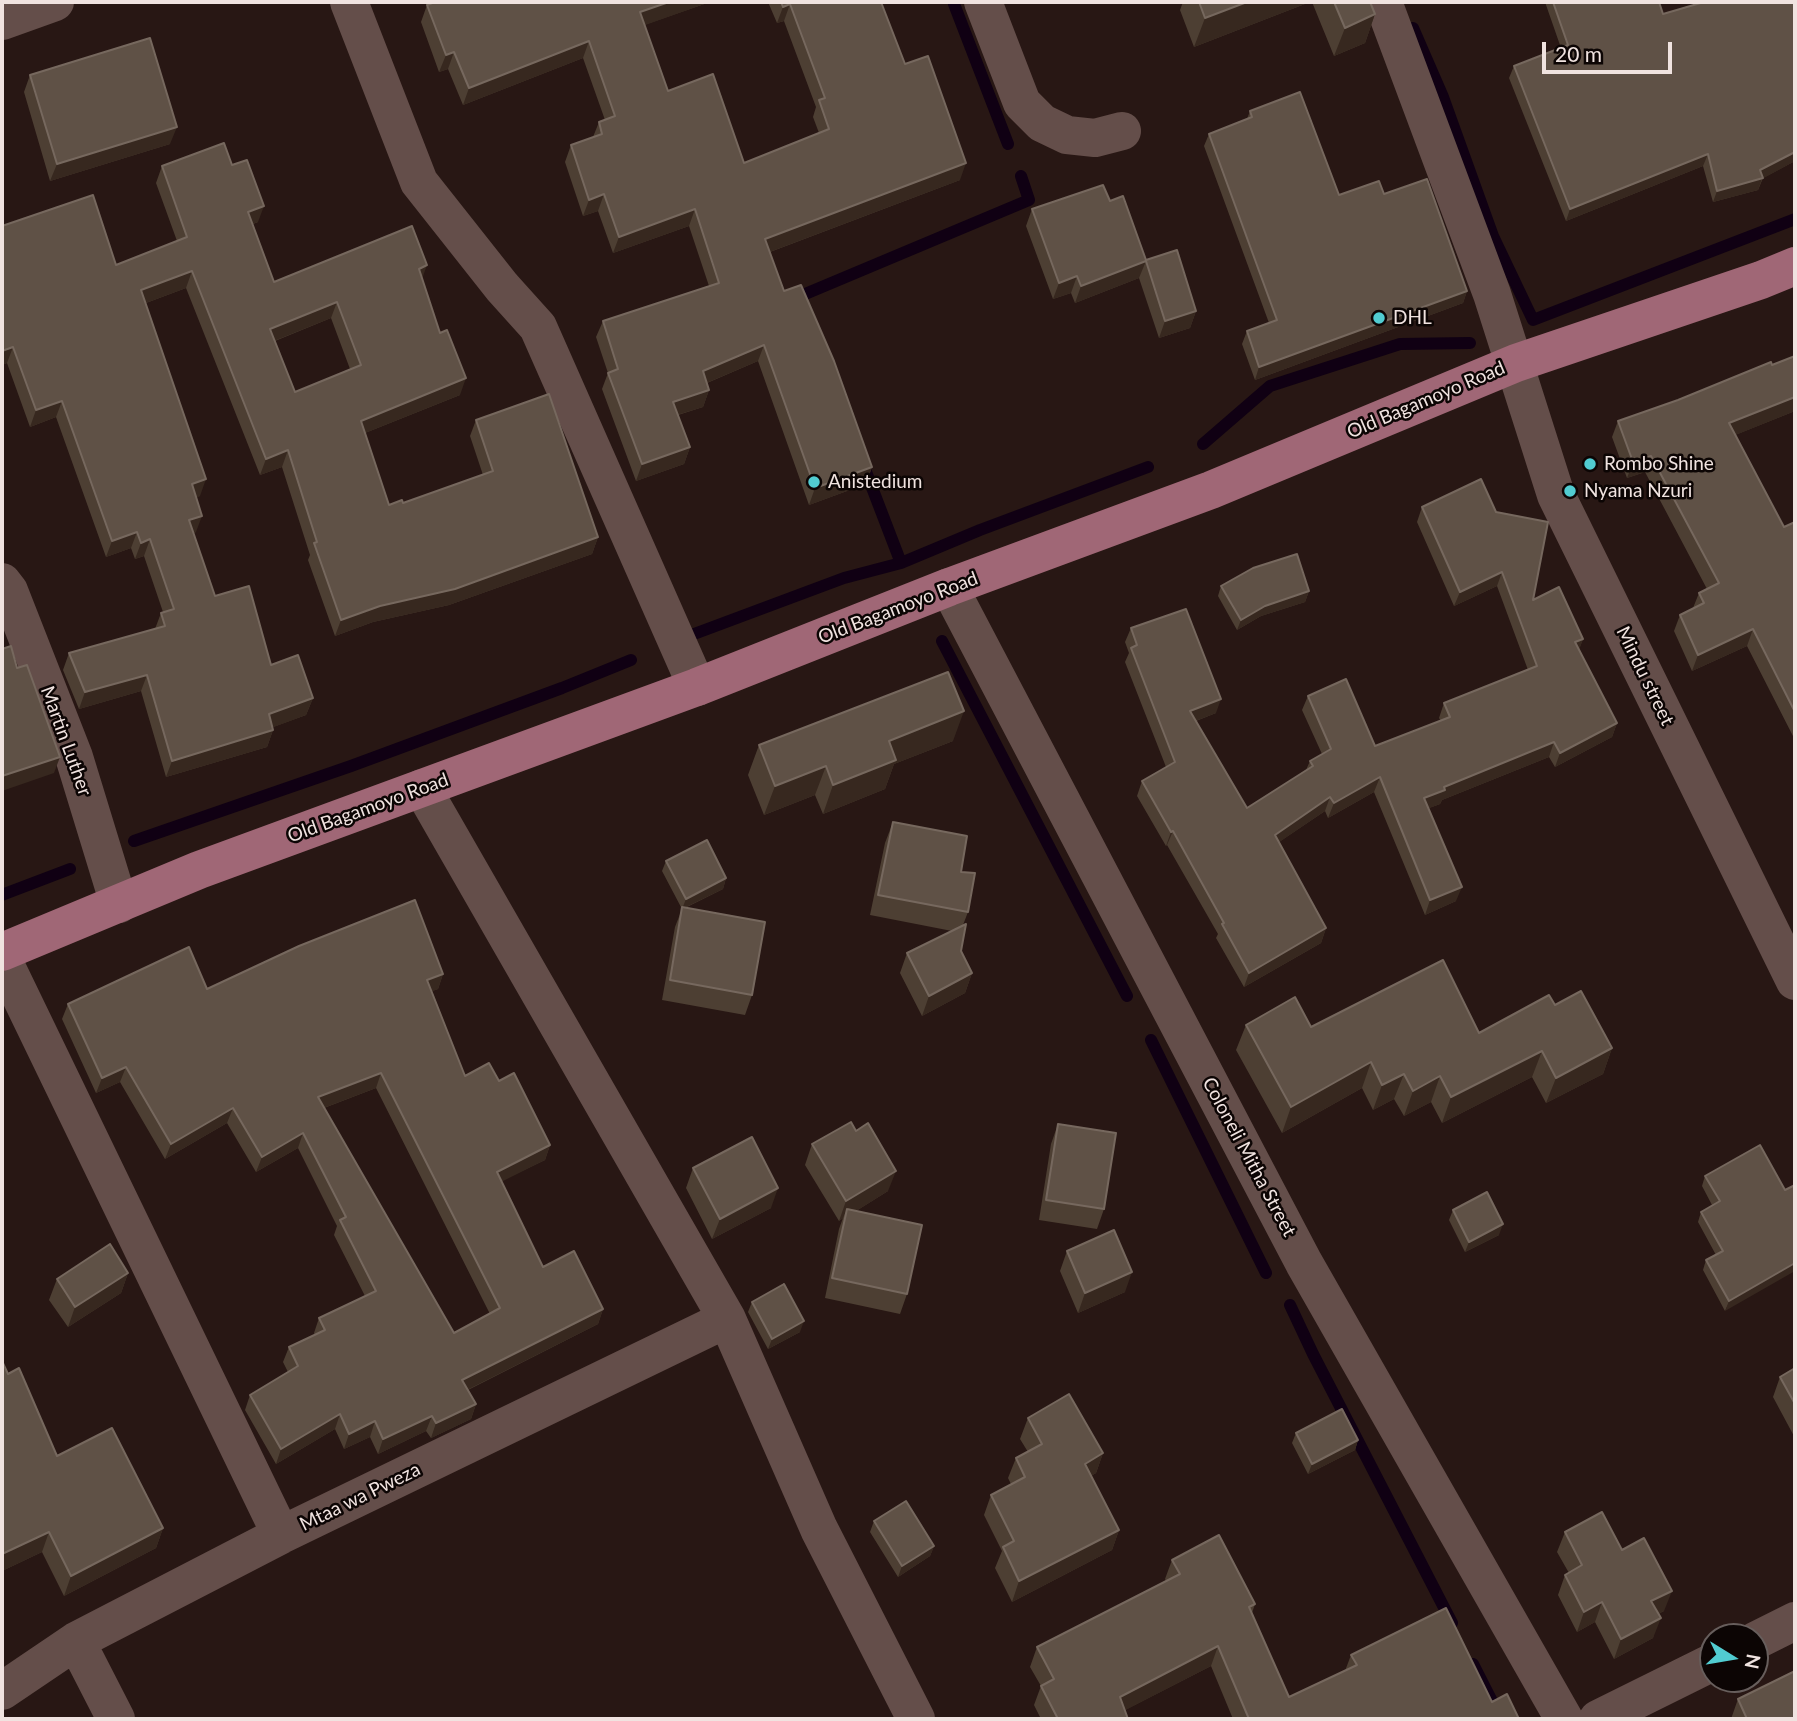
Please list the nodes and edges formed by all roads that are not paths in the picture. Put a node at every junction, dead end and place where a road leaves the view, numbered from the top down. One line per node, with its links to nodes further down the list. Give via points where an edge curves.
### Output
1 (55, 2): 5 (street)
2 (349, 2): 11 (street, via 419,182 538,327)
3 (983, 2): 6 (street, via 1022,103 1042,123 1067,135 1095,138)
4 (1383, 2): 8 (street, Mindu street)
5 (2, 21)
6 (1122, 131)
7 (1795, 266): 8 (main road, Old Bagamoyo Road)
8 (1516, 363): 10 (main road, Old Bagamoyo Road, via 1211,490); 16 (street, Mindu street, via 1556,495)
9 (2, 582): 13 (street, Martin Luther, via 74,757)
10 (949, 587): 11 (main road, Old Bagamoyo Road); 26 (street, Coloneli Mitha Street, via 1304,1263)
11 (697, 687): 12 (main road, Old Bagamoyo Road)
12 (422, 788): 13 (main road, Old Bagamoyo Road); 17 (street)
13 (119, 904): 14 (main road, Old Bagamoyo Road)
14 (2, 952)
15 (2, 958): 18 (street)
16 (1795, 981)
17 (727, 1319): 18 (street, Mtaa wa Pweza); 25 (street, via 819,1529)
18 (281, 1535): 21 (street, Mtaa wa Pweza)
19 (1795, 1621): 20 (street)
20 (1769, 1634)
21 (76, 1641): 23 (street, Mtaa wa Pweza); 24 (street)
22 (1699, 1669): 27 (street)
23 (2, 1691)
24 (117, 1719)
25 (916, 1719)
26 (1564, 1719)
27 (1598, 1719)

